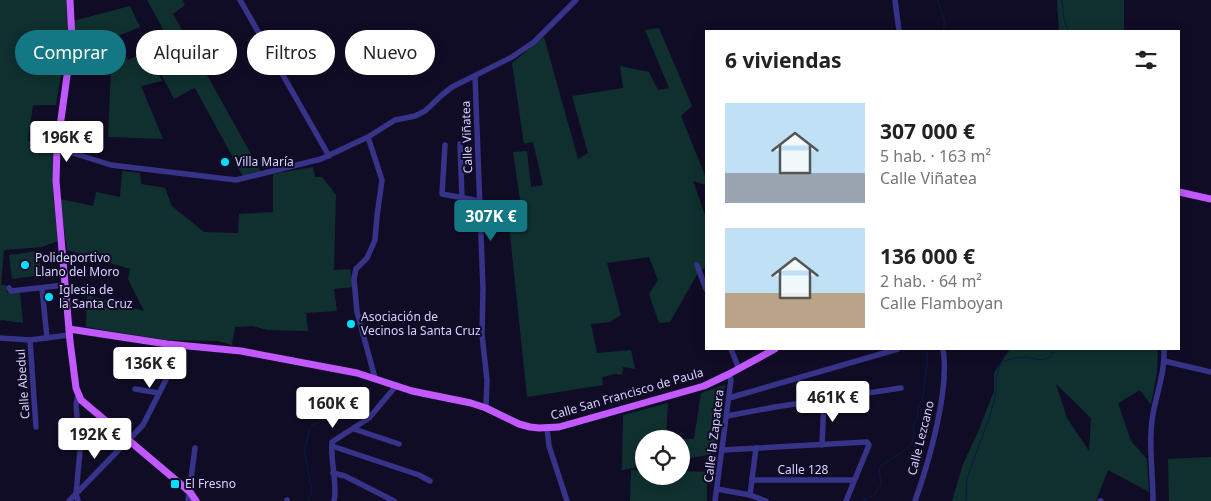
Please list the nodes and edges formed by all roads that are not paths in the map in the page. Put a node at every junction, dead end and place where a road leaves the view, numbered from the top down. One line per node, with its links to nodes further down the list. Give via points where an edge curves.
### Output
1 (70, 0): 10 (main road, via 72,40)
2 (240, 0): 11 (street)
3 (576, 0): 6 (street, via 520,53)
4 (895, 0): 5 (street)
5 (899, 30)
6 (474, 76): 7 (street, via 446,91 425,112 395,120); 15 (street, Calle Viñatea)
7 (368, 138): 11 (street); 35 (street, via 382,180 376,240 367,258 356,269 354,279 357,312)
8 (460, 144): 13 (street)
9 (445, 145): 13 (street, via 442,194)
10 (57, 148): 11 (street, via 112,165 236,180); 17 (main road, via 56,197)
11 (329, 156)
12 (1180, 192): 14 (main road)
13 (462, 198): 15 (street)
14 (1211, 199)
15 (480, 201): 43 (street, Calle Viñatea)
16 (697, 265): 18 (street)
17 (65, 285): 20 (street); 21 (main road)
18 (705, 285)
19 (9, 288): 20 (street, via 11,291)
20 (42, 288): 23 (street)
21 (69, 332): 23 (street); 25 (main road, Calle San Francisco de Paula); 40 (main road)
22 (0, 338): 24 (street)
23 (48, 338): 24 (street)
24 (30, 340): 45 (street, Calle Abedul)
25 (183, 346): 35 (main road, Calle San Francisco de Paula, via 241,351); 39 (street)
26 (731, 350): 32 (street)
27 (773, 350): 32 (main road, Calle San Francisco de Paula)
28 (895, 350): 41 (street)
29 (942, 350): 73 (street, Calle Lezcano, via 945,361 937,426)
30 (1164, 350): 31 (street)
31 (1164, 361): 33 (street); 74 (street, via 1153,415)
32 (739, 369): 34 (main road, Calle San Francisco de Paula)
33 (1211, 372)
34 (729, 374): 41 (street, Calle la Zapatera); 46 (main road, Calle San Francisco de Paula, via 704,386)
35 (375, 378): 36 (main road, Calle San Francisco de Paula)
36 (396, 386): 43 (main road, Calle San Francisco de Paula); 47 (street, via 372,416)
37 (901, 388): 42 (street)
38 (135, 389): 39 (street)
39 (160, 393): 48 (street, via 143,425)
40 (78, 395): 48 (main road); 61 (street, via 80,451)
41 (729, 398): 44 (street, Calle la Zapatera)
42 (824, 400): 44 (street); 50 (street)
43 (486, 408): 46 (main road, Calle San Francisco de Paula, via 518,424)
44 (727, 416): 54 (street, Calle la Zapatera)
45 (36, 427)
46 (546, 428): 69 (street)
47 (354, 430): 49 (street); 51 (street, via 336,438)
48 (128, 440): 60 (main road); 61 (street)
49 (399, 444)
50 (822, 445): 53 (street); 57 (street, via 867,442 869,445)
51 (332, 446): 55 (street); 58 (street, via 419,474)
52 (195, 448): 60 (street)
53 (756, 448): 54 (street); 56 (street)
54 (722, 450): 59 (street, Calle la Zapatera)
55 (332, 473): 67 (street); 68 (street, via 345,476)
56 (752, 480): 57 (street, Calle 128); 62 (street)
57 (854, 480): 72 (street)
58 (430, 481)
59 (717, 489): 62 (street); 70 (street, Calle la Zapatera)
60 (190, 492): 65 (street); 66 (main road)
61 (76, 494): 63 (street); 64 (street)
62 (750, 495): 71 (street)
63 (69, 501)
64 (78, 501)
65 (188, 501)
66 (196, 501)
67 (334, 501)
68 (394, 501)
69 (566, 501)
70 (715, 501)
71 (766, 501)
72 (846, 501)
73 (914, 501)
74 (1153, 501)

